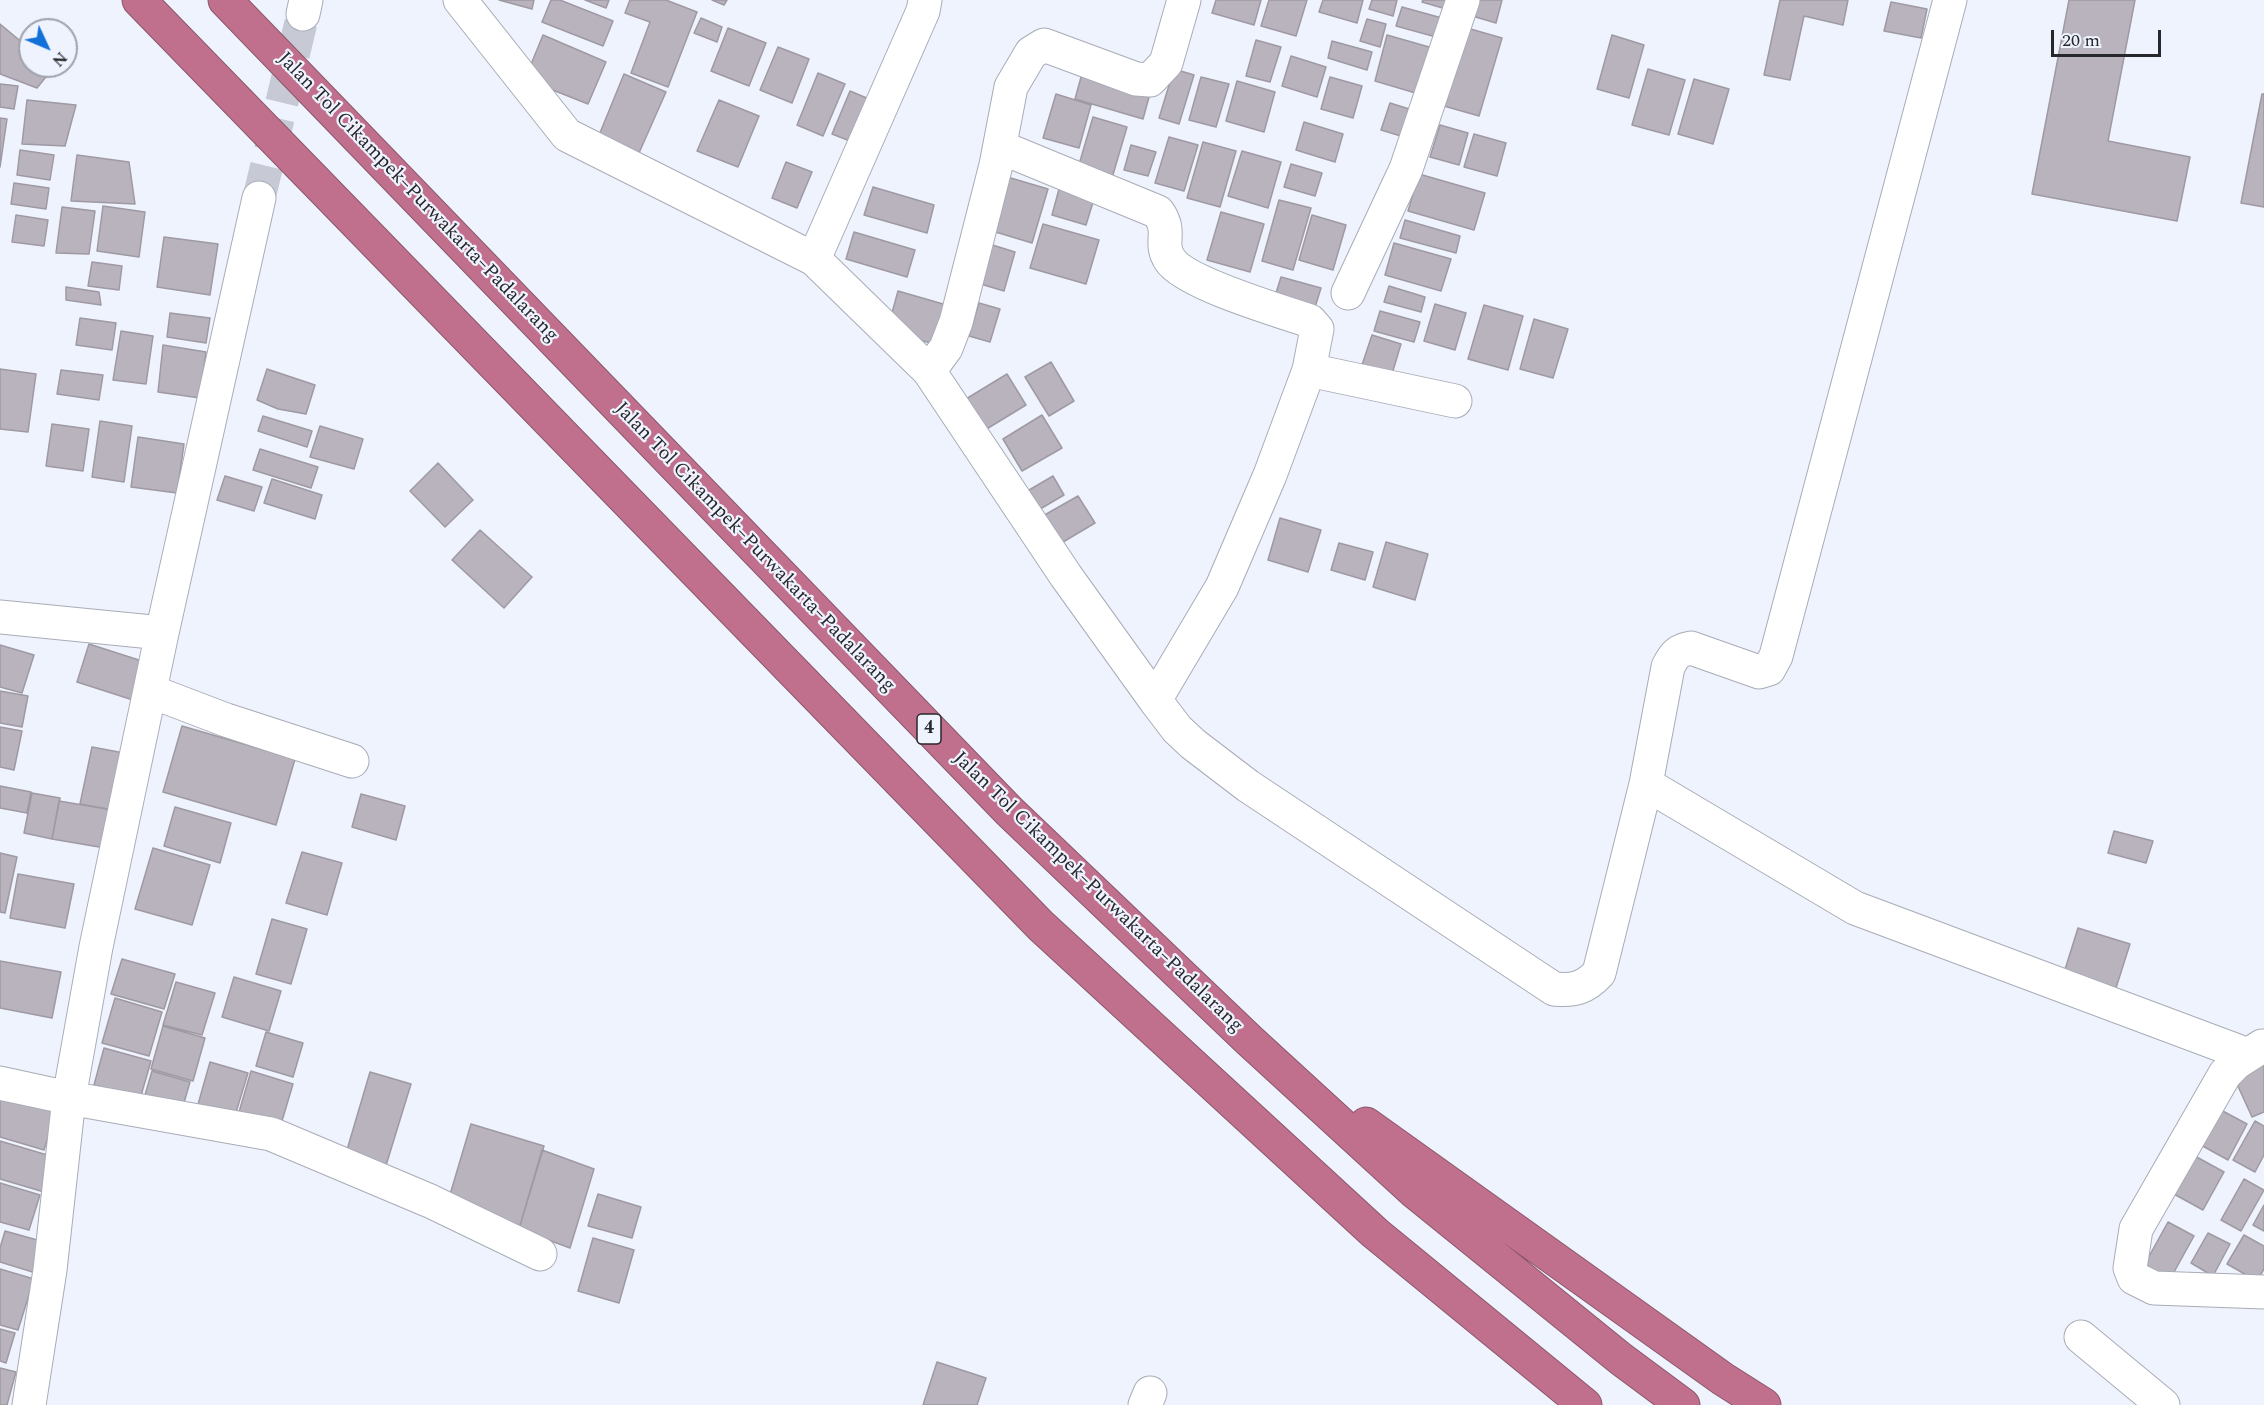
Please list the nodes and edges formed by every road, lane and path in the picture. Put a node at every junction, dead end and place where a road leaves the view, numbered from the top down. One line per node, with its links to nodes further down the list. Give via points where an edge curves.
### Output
1 (139, 0): 29 (highway, via 1041,926 1375,1233)
2 (460, 0): 10 (street, via 567,135)
3 (926, 0): 10 (street)
4 (1184, 0): 8 (street, via 1166,63 1150,80 1136,79 1044,45 1031,53 1011,87)
5 (1463, 0): 11 (street, via 1406,169)
6 (1950, 0): 20 (street, via 1776,656 1769,669 1759,672 1691,648 1674,655 1668,667)
7 (233, 7): 21 (highway, Jalan Tol Cikampek–Purwakarta–Padalarang / 4, via 1009,811)
8 (1000, 147): 12 (street, via 1158,212 1166,225 1164,245 1174,267 1313,323 1317,335); 13 (street, via 956,322 946,348)
9 (259, 198): 16 (street)
10 (814, 259): 13 (street)
11 (1348, 293)
12 (1309, 370): 14 (street); 18 (street, via 1222,587)
13 (929, 371): 18 (street, via 1066,576)
14 (1455, 401)
15 (0, 617): 16 (street)
16 (162, 633): 17 (street)
17 (150, 691): 19 (street); 24 (street)
18 (1155, 700): 20 (street, via 1192,744 1248,786 1554,989 1582,988 1599,973)
19 (352, 761)
20 (1647, 784): 22 (street, via 1855,908)
21 (1250, 1041): 30 (highway, Jalan Tol Cikampek–Purwakarta–Padalarang / 4, via 1416,1193); 31 (highway, via 1722,1379)
22 (2256, 1050): 26 (street, via 2225,1074 2136,1229 2130,1268 2134,1278 2154,1288)
23 (0, 1083): 24 (street)
24 (69, 1098): 25 (street, via 271,1134 430,1201); 28 (street, via 50,1270)
25 (540, 1254)
26 (2264, 1292)
27 (2082, 1337): 32 (street)
28 (29, 1405)
29 (1585, 1405)
30 (1683, 1405)
31 (1764, 1405)
32 (2163, 1405)

